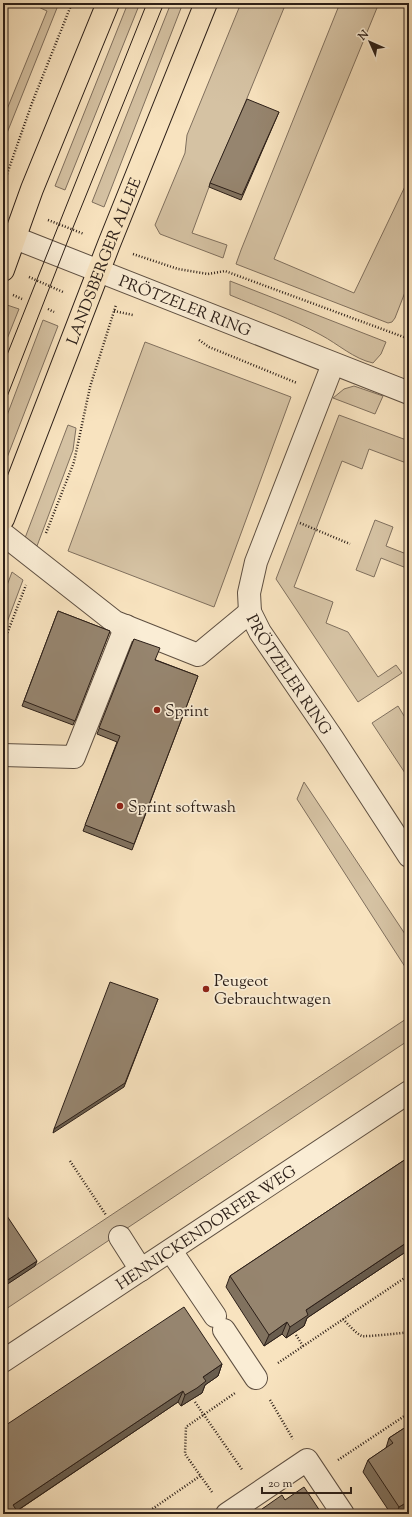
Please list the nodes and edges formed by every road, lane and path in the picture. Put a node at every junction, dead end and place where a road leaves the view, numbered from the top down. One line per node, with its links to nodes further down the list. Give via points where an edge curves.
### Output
1 (72, 3): 4 (path)
2 (108, 3): 5 (main road, via 32,189)
3 (206, 3): 8 (main road, LANDSBERGER ALLEE)
4 (10, 168)
5 (15, 238): 7 (main road); 8 (street, PRÖTZELER RING)
6 (178, 268): 12 (path, via 208,274 225,270)
7 (3, 270)
8 (99, 270): 13 (street, PRÖTZELER RING); 15 (main road, LANDSBERGER ALLEE)
9 (12, 294): 10 (path)
10 (22, 299)
11 (108, 334): 19 (path, via 90,388 74,462)
12 (409, 339)
13 (333, 364): 14 (street, PRÖTZELER RING); 20 (street, PRÖTZELER RING, via 256,562 249,593)
14 (409, 393)
15 (3, 519)
16 (294, 521): 18 (path)
17 (3, 534): 19 (street)
18 (350, 544)
19 (36, 560): 21 (street, via 116,622); 22 (path)
20 (250, 612): 21 (street, via 198,655); 24 (street, PRÖTZELER RING, via 260,632)
21 (126, 626): 23 (street, via 74,757)
22 (3, 644)
23 (3, 755)
24 (409, 856)
25 (409, 1092): 28 (street, HENNICKENDORFER WEG)
26 (70, 1161): 27 (path)
27 (120, 1237): 29 (street)
28 (171, 1251): 29 (street, HENNICKENDORFER WEG); 36 (street)
29 (141, 1270): 35 (street, HENNICKENDORFER WEG)
30 (409, 1275): 31 (path)
31 (343, 1319): 32 (path, via 363,1336); 34 (path)
32 (409, 1332)
33 (296, 1335): 34 (path)
34 (303, 1346): 36 (path)
35 (3, 1361)
36 (256, 1378): 39 (path); 40 (path)
37 (195, 1402): 39 (path)
38 (409, 1413): 40 (path)
39 (204, 1414): 41 (path, via 186,1427 185,1454); 42 (path)
40 (311, 1468): 42 (street); 45 (street)
41 (200, 1476): 43 (path); 44 (path)
42 (258, 1493): 44 (street)
43 (145, 1514)
44 (227, 1514)
45 (342, 1514)

